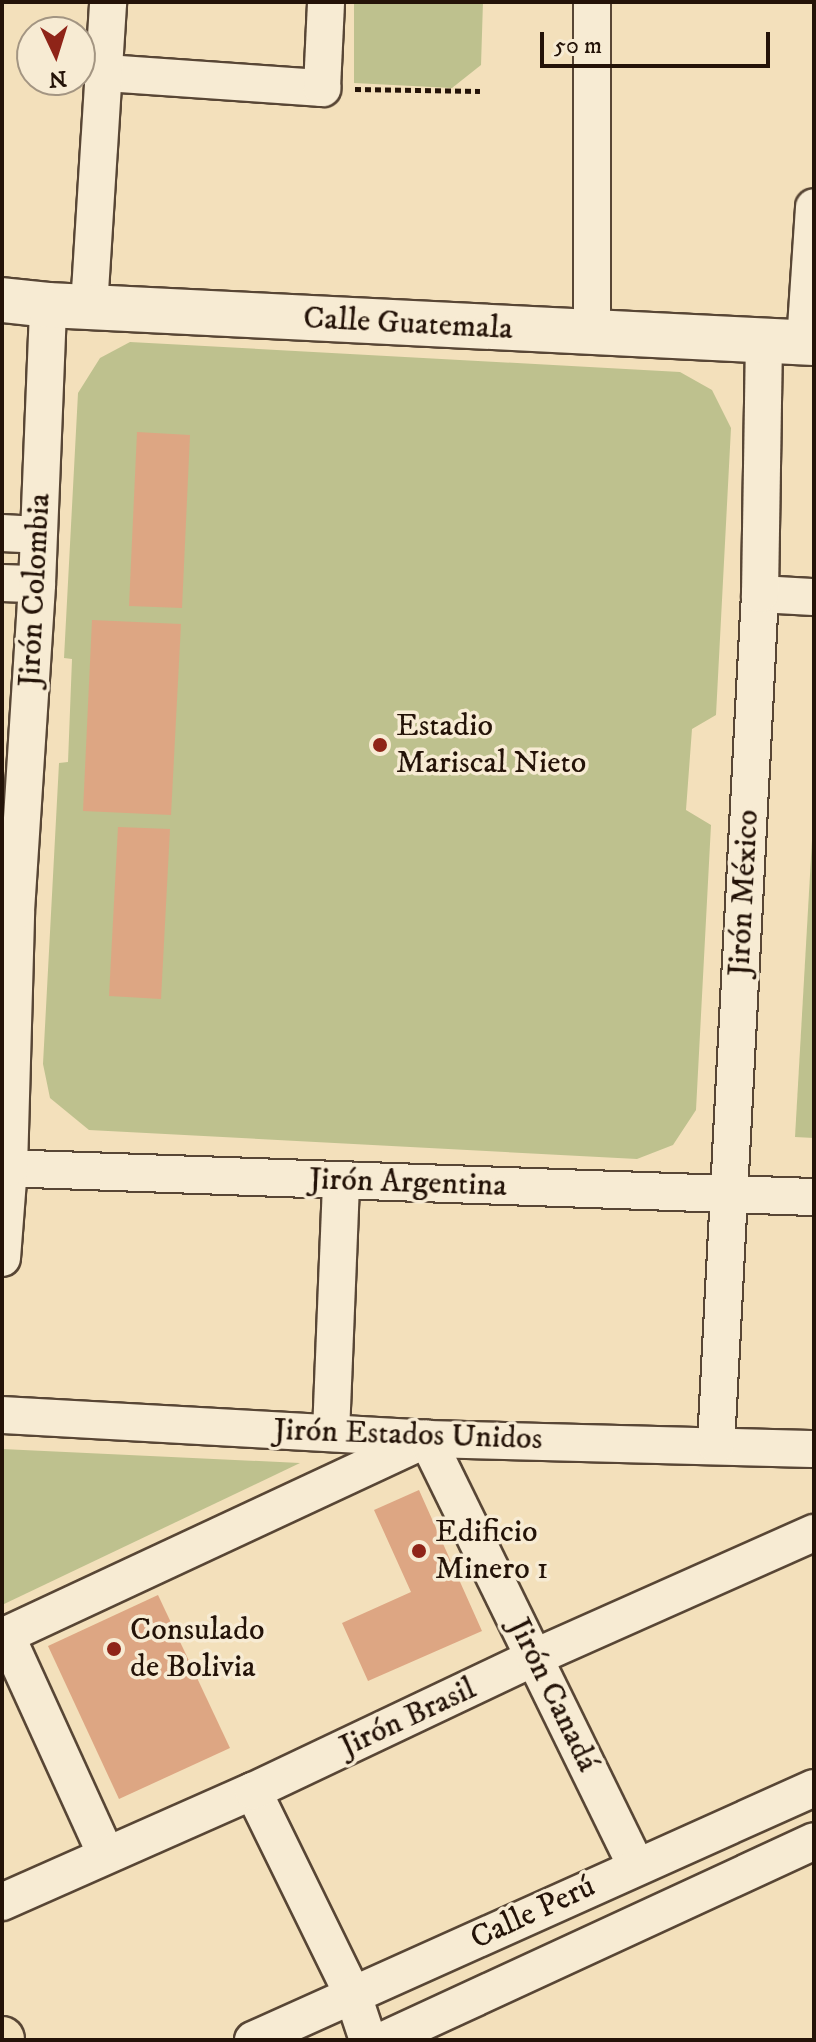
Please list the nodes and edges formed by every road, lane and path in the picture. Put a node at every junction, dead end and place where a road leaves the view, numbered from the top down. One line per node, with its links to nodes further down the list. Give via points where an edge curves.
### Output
1 (108, 2): 4 (street, Jirón Colombia)
2 (326, 2): 5 (street)
3 (592, 2): 10 (street)
4 (106, 73): 5 (street); 9 (street, Jirón Colombia)
5 (322, 88): 6 (path)
6 (480, 91)
7 (814, 207): 11 (street, Jirón México)
8 (2, 300): 9 (street, Calle Guatemala)
9 (68, 306): 10 (street, Calle Guatemala); 13 (street, Jirón Colombia)
10 (592, 334): 11 (street, Calle Guatemala)
11 (794, 342): 16 (street, Jirón México)
12 (2, 533): 13 (street)
13 (38, 535): 15 (street, Jirón Colombia)
14 (2, 583): 15 (street)
15 (37, 584): 18 (street, Jirón Colombia)
16 (760, 594): 17 (street); 22 (street, Jirón México)
17 (814, 597)
18 (11, 832): 19 (street, Jirón Colombia)
19 (9, 911): 20 (street, Jirón Colombia)
20 (6, 1168): 21 (street, Jirón Argentina); 24 (street, Jirón Colombia)
21 (341, 1182): 22 (street, Jirón Argentina); 26 (street)
22 (729, 1192): 23 (street, Jirón Argentina); 28 (street, Jirón México)
23 (814, 1197)
24 (2, 1258)
25 (2, 1415): 26 (street, Jirón Estados Unidos)
26 (331, 1433): 27 (street, Jirón Estados Unidos)
27 (427, 1439): 28 (street, Jirón Estados Unidos); 31 (street); 32 (street, Jirón Canadá)
28 (716, 1445): 29 (street, Jirón Estados Unidos)
29 (814, 1449)
30 (814, 1533): 32 (street, Jirón Brasil)
31 (4, 1636): 36 (street)
32 (535, 1657): 34 (street, Jirón Brasil); 37 (street, Jirón Canadá)
33 (814, 1788): 37 (street, Calle Perú)
34 (253, 1791): 36 (street, Jirón Brasil); 39 (street)
35 (814, 1841): 42 (street, Calle Perú)
36 (106, 1854): 38 (street, Jirón Brasil)
37 (636, 1865): 39 (street, Calle Perú)
38 (2, 1902)
39 (353, 1995): 40 (street, Calle Perú); 41 (street)
40 (253, 2040)
41 (368, 2040)
42 (384, 2040)

